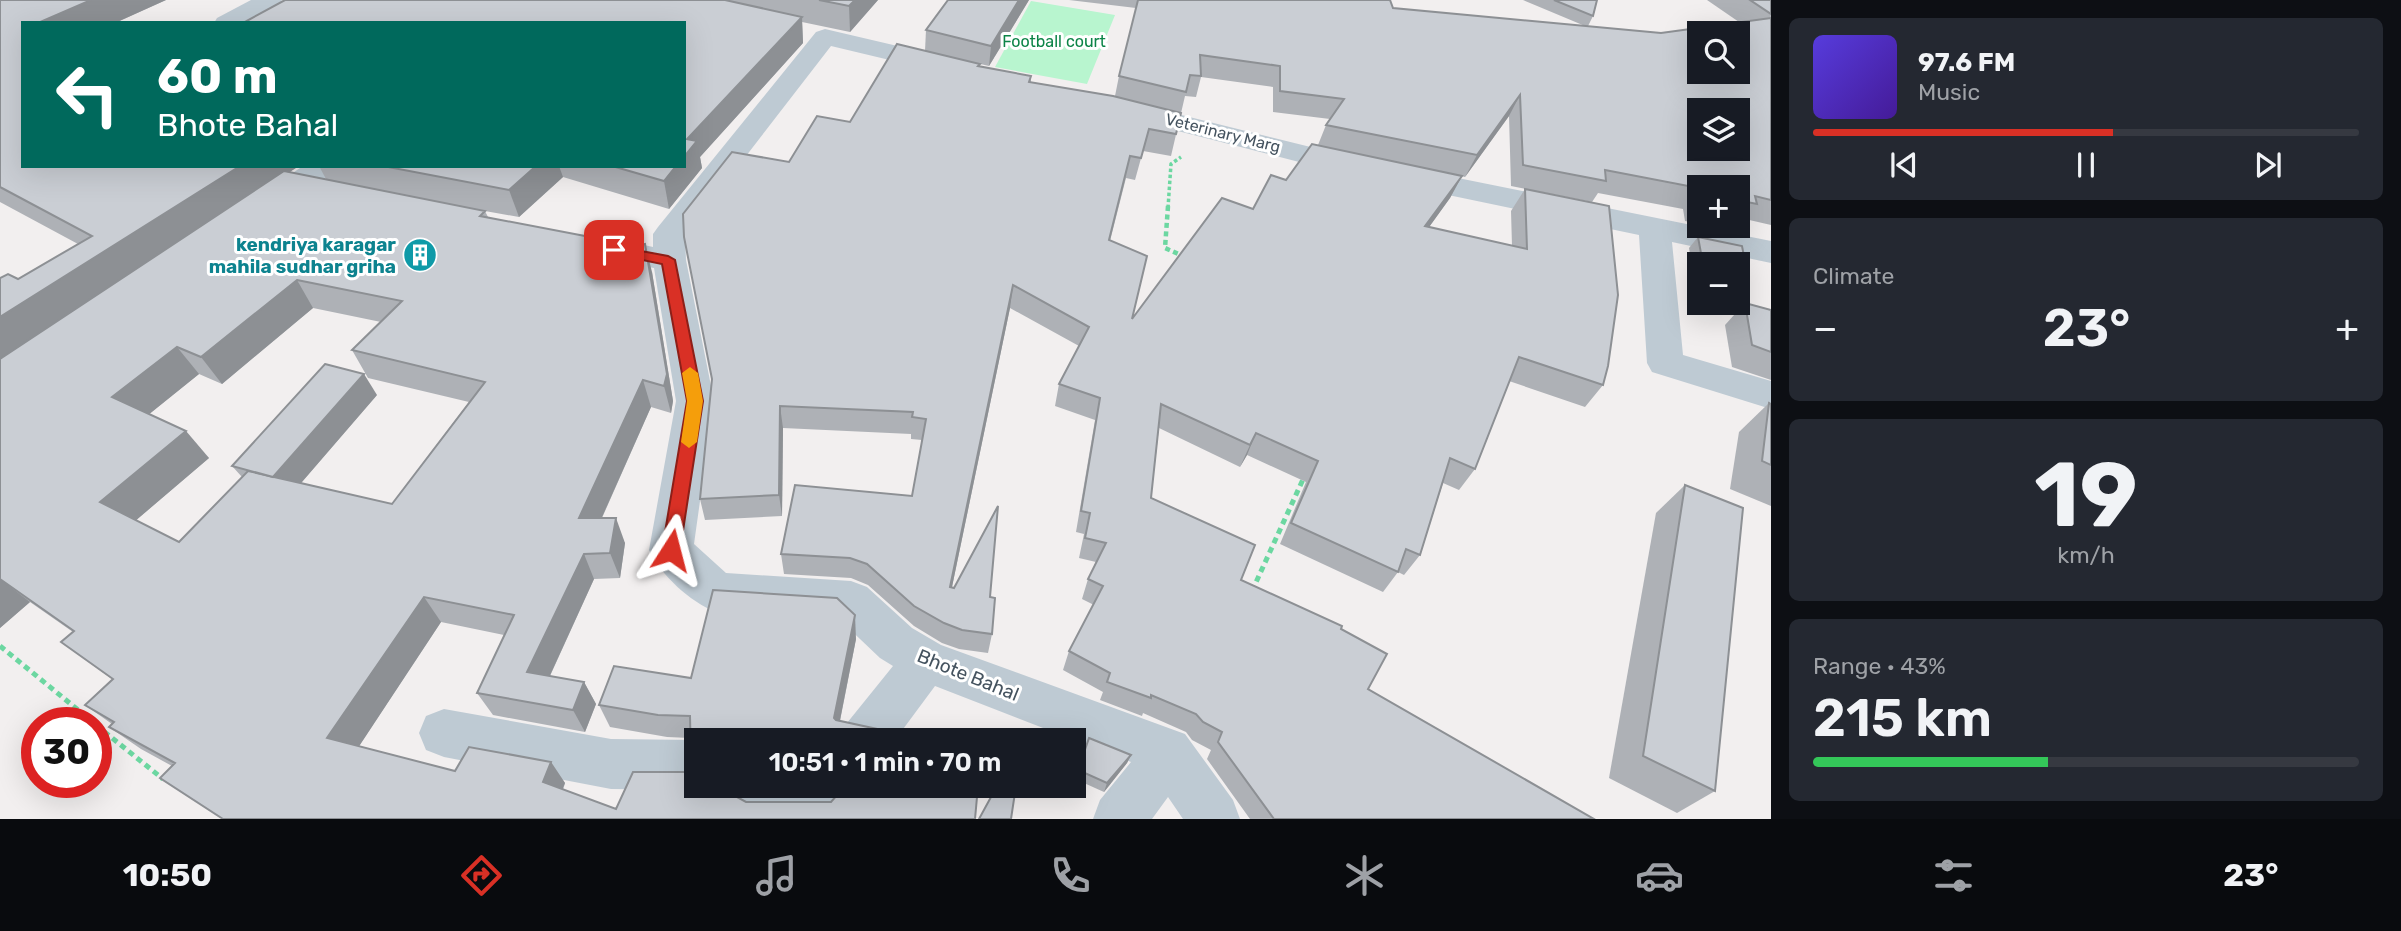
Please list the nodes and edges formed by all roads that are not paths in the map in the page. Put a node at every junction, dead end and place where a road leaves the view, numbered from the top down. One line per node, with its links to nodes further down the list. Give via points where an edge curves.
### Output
1 (270, 0): 2 (street)
2 (230, 21)
3 (973, 72): 10 (street, via 812,34 669,234)
4 (1107, 105): 7 (street, Veterinary Marg, via 1338,163)
5 (322, 183): 6 (street)
6 (237, 225)
7 (1655, 227): 9 (street, Veterinary Marg); 11 (street, via 1665,362)
8 (614, 250): 10 (street)
9 (1771, 252)
10 (668, 260): 12 (street, Bhote Bahal, via 695,401 671,550 716,592 851,601 896,643)
11 (1771, 395)
12 (926, 661): 13 (street); 15 (street, Bhote Bahal)
13 (874, 728)
14 (444, 733): 16 (street, via 611,764)
15 (1167, 751): 19 (street); 20 (street)
16 (684, 765)
17 (782, 798): 18 (street)
18 (811, 807)
19 (1119, 819)
20 (1214, 819)

